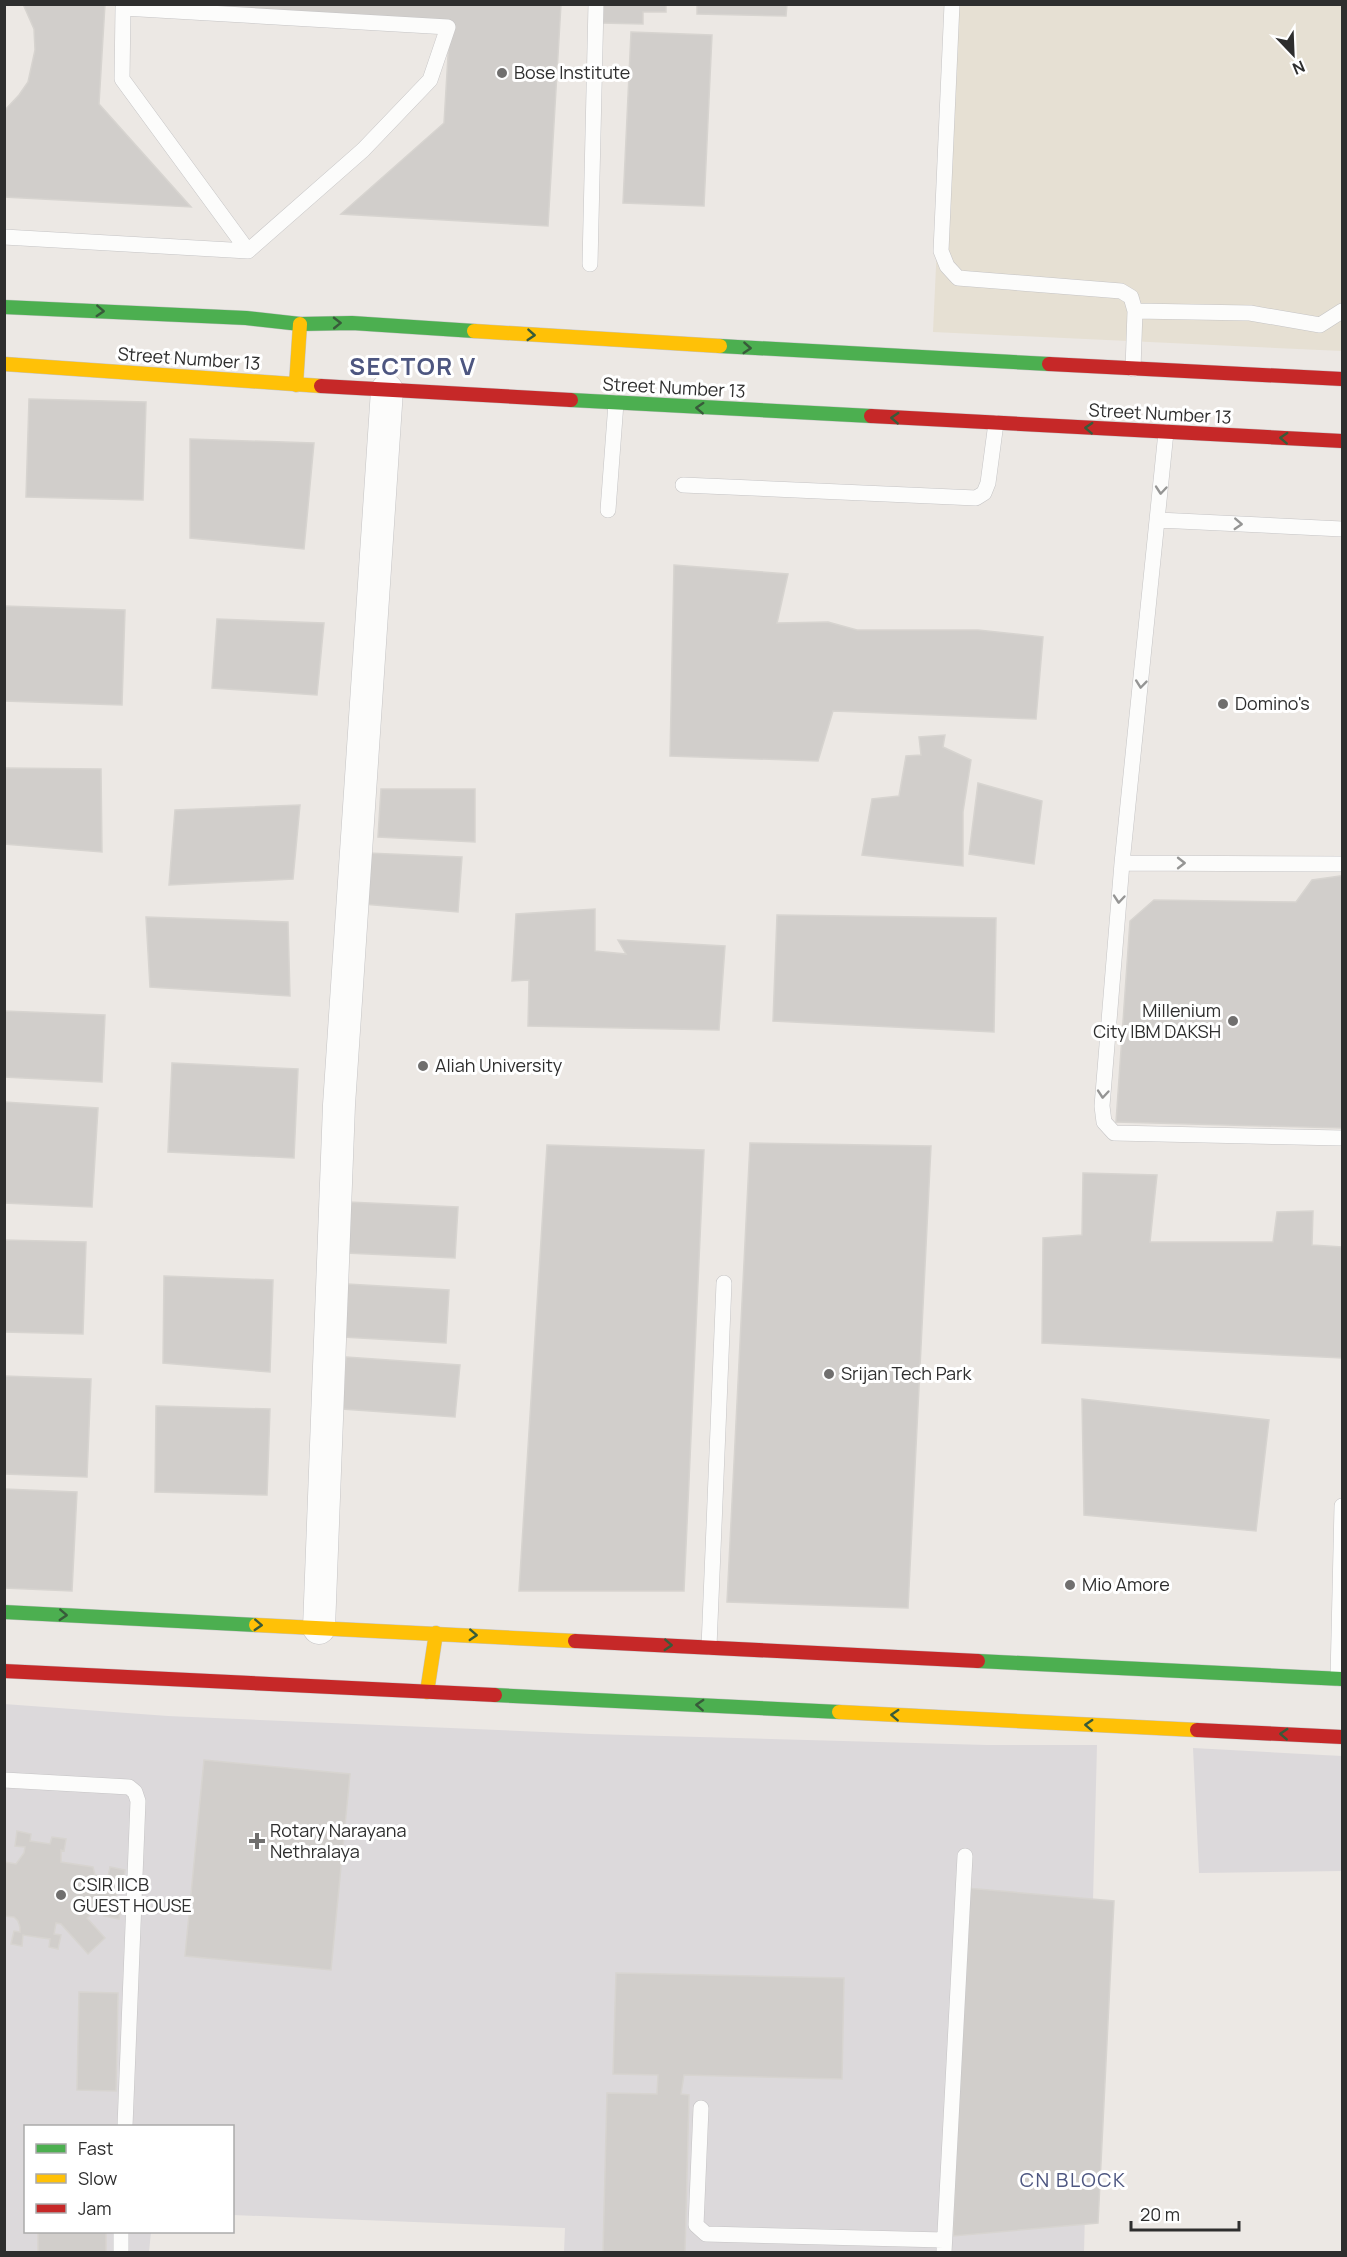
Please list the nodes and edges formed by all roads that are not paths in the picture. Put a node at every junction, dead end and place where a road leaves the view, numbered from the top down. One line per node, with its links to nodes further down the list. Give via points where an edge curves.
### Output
1 (597, 4): 5 (lane)
2 (952, 4): 7 (lane, via 941,251 947,266 958,278 1121,291 1131,297)
3 (4, 237): 4 (lane)
4 (249, 251): 4 (lane, via 122,80 123,8 448,27 430,80 363,150)
5 (590, 264)
6 (4, 307): 9 (main road, one-way to 9)
7 (1135, 311): 8 (lane, via 1250,313 1320,325); 11 (lane)
8 (1342, 311)
9 (300, 324): 11 (main road, one-way to 11, via 352,323); 13 (main road)
10 (4, 364): 13 (main road, Street Number 13)
11 (1133, 369): 12 (main road)
12 (1342, 379)
13 (296, 385): 14 (main road, Street Number 13)
14 (387, 390): 15 (main road, Street Number 13); 29 (street, via 339,1105)
15 (616, 403): 16 (main road, Street Number 13, one-way to 15); 20 (lane)
16 (996, 423): 17 (main road, Street Number 13, one-way to 16); 19 (lane, via 988,483 984,494 976,498)
17 (1166, 432): 18 (main road, Street Number 13, one-way to 17); 21 (lane, one-way to 21)
18 (1342, 441)
19 (683, 485)
20 (608, 510)
21 (1158, 520): 22 (lane, one-way to 22); 23 (lane, one-way to 23)
22 (1342, 529)
23 (1122, 863): 24 (lane, one-way to 24); 25 (lane, one-way to 25, via 1102,1106 1104,1122 1114,1133)
24 (1342, 864)
25 (1342, 1138)
26 (724, 1284): 31 (lane)
27 (1342, 1506): 33 (lane)
28 (4, 1612): 29 (main road, one-way to 29)
29 (319, 1628): 30 (main road)
30 (436, 1634): 31 (main road, one-way to 31); 34 (main road)
31 (709, 1647): 33 (main road)
32 (4, 1671): 34 (main road)
33 (1340, 1679)
34 (427, 1692): 35 (main road, one-way to 34)
35 (1342, 1737)
36 (4, 1780): 39 (lane, via 129,1787 135,1792 138,1801)
37 (965, 1856): 41 (lane)
38 (700, 2108): 41 (lane, via 696,2225 706,2234)
39 (125, 2125)
40 (121, 2233): 42 (lane)
41 (944, 2247)
42 (120, 2253)

